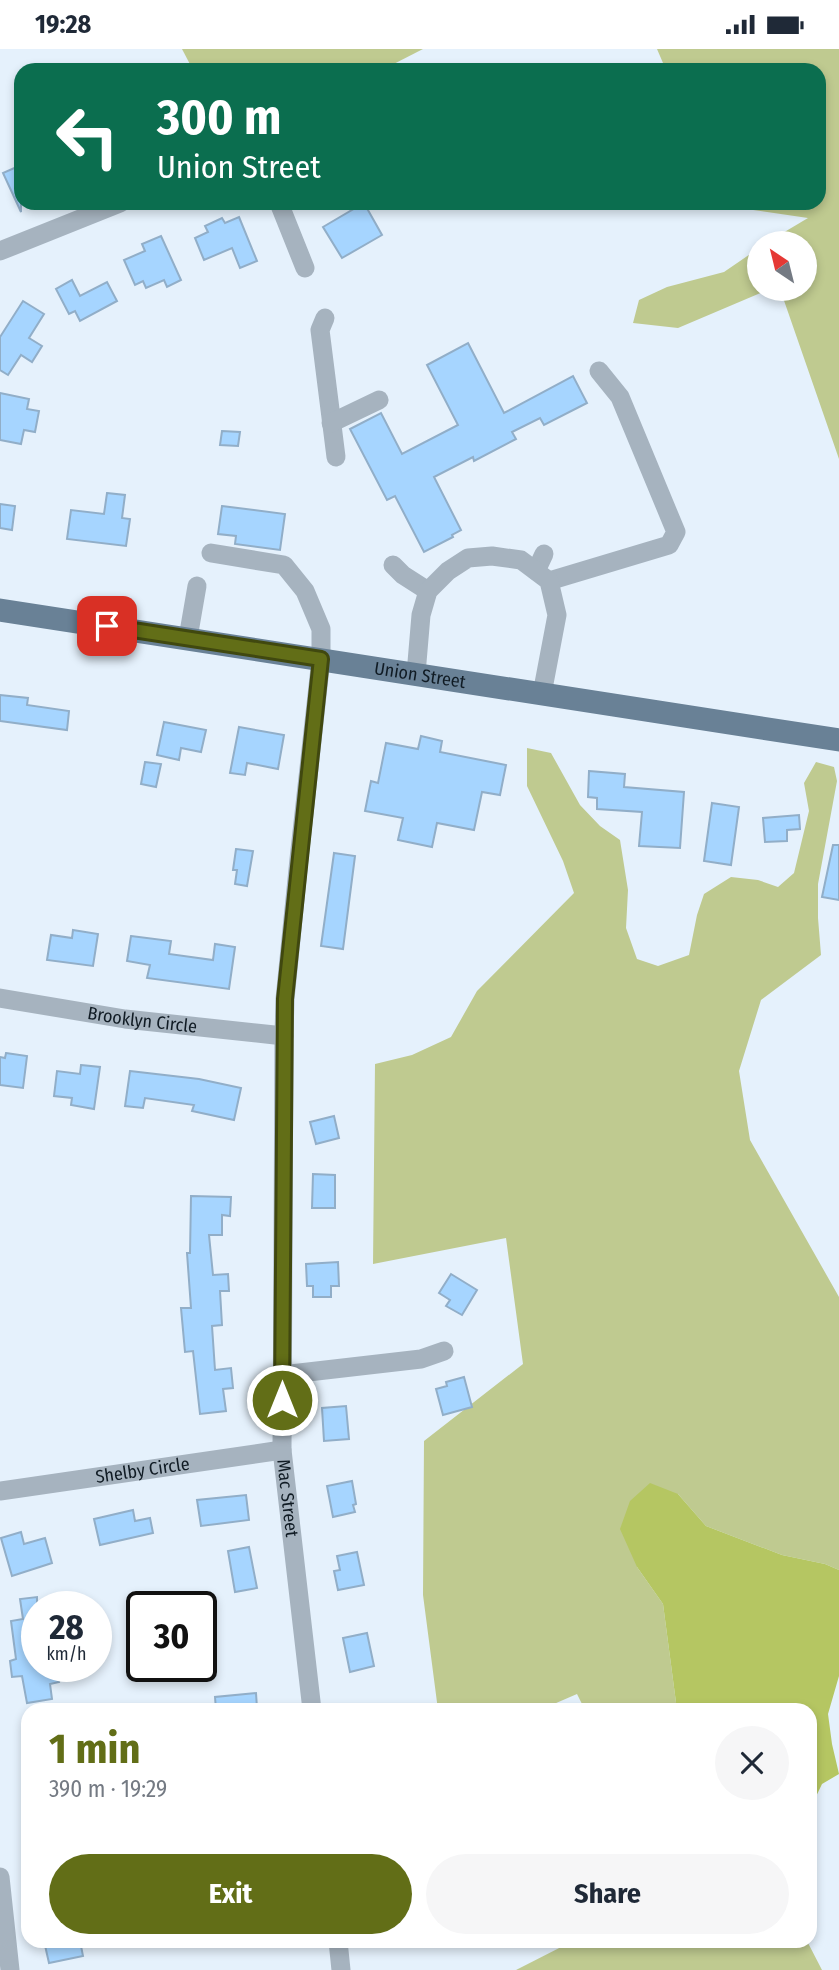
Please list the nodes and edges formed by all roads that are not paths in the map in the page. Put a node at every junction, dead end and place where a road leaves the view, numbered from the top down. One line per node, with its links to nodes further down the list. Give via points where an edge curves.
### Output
1 (102, 210): 3 (street)
2 (282, 210): 4 (street)
3 (0, 251)
4 (305, 268)
5 (325, 318): 8 (street, via 320,330)
6 (599, 371): 12 (street, via 620,397 676,532 669,545)
7 (379, 400): 8 (street)
8 (331, 423): 9 (street)
9 (336, 457)
10 (211, 553): 17 (street, Mac Street, via 284,565 305,591 321,629)
11 (393, 565): 14 (street)
12 (543, 569): 14 (street, via 521,560 468,558); 19 (street, via 556,615)
13 (197, 586): 16 (street)
14 (428, 591): 18 (street)
15 (0, 610): 16 (main road, Union Street)
16 (188, 638): 17 (main road, Union Street)
17 (321, 659): 18 (main road, Union Street); 22 (street, Mac Street)
18 (416, 674): 19 (main road, Union Street)
19 (542, 694): 20 (main road, Union Street)
20 (839, 740)
21 (0, 998): 22 (street, Brooklyn Circle, via 125,1019)
22 (284, 1036): 24 (street, Mac Street)
23 (444, 1351): 24 (street, via 421,1359)
24 (282, 1375): 25 (street, Mac Street)
25 (282, 1450): 26 (street, Shelby Circle); 27 (street, Mac Street)
26 (0, 1491)
27 (311, 1703)
28 (0, 1877): 30 (street)
29 (339, 1948): 31 (street)
30 (10, 1970)
31 (341, 1970)

